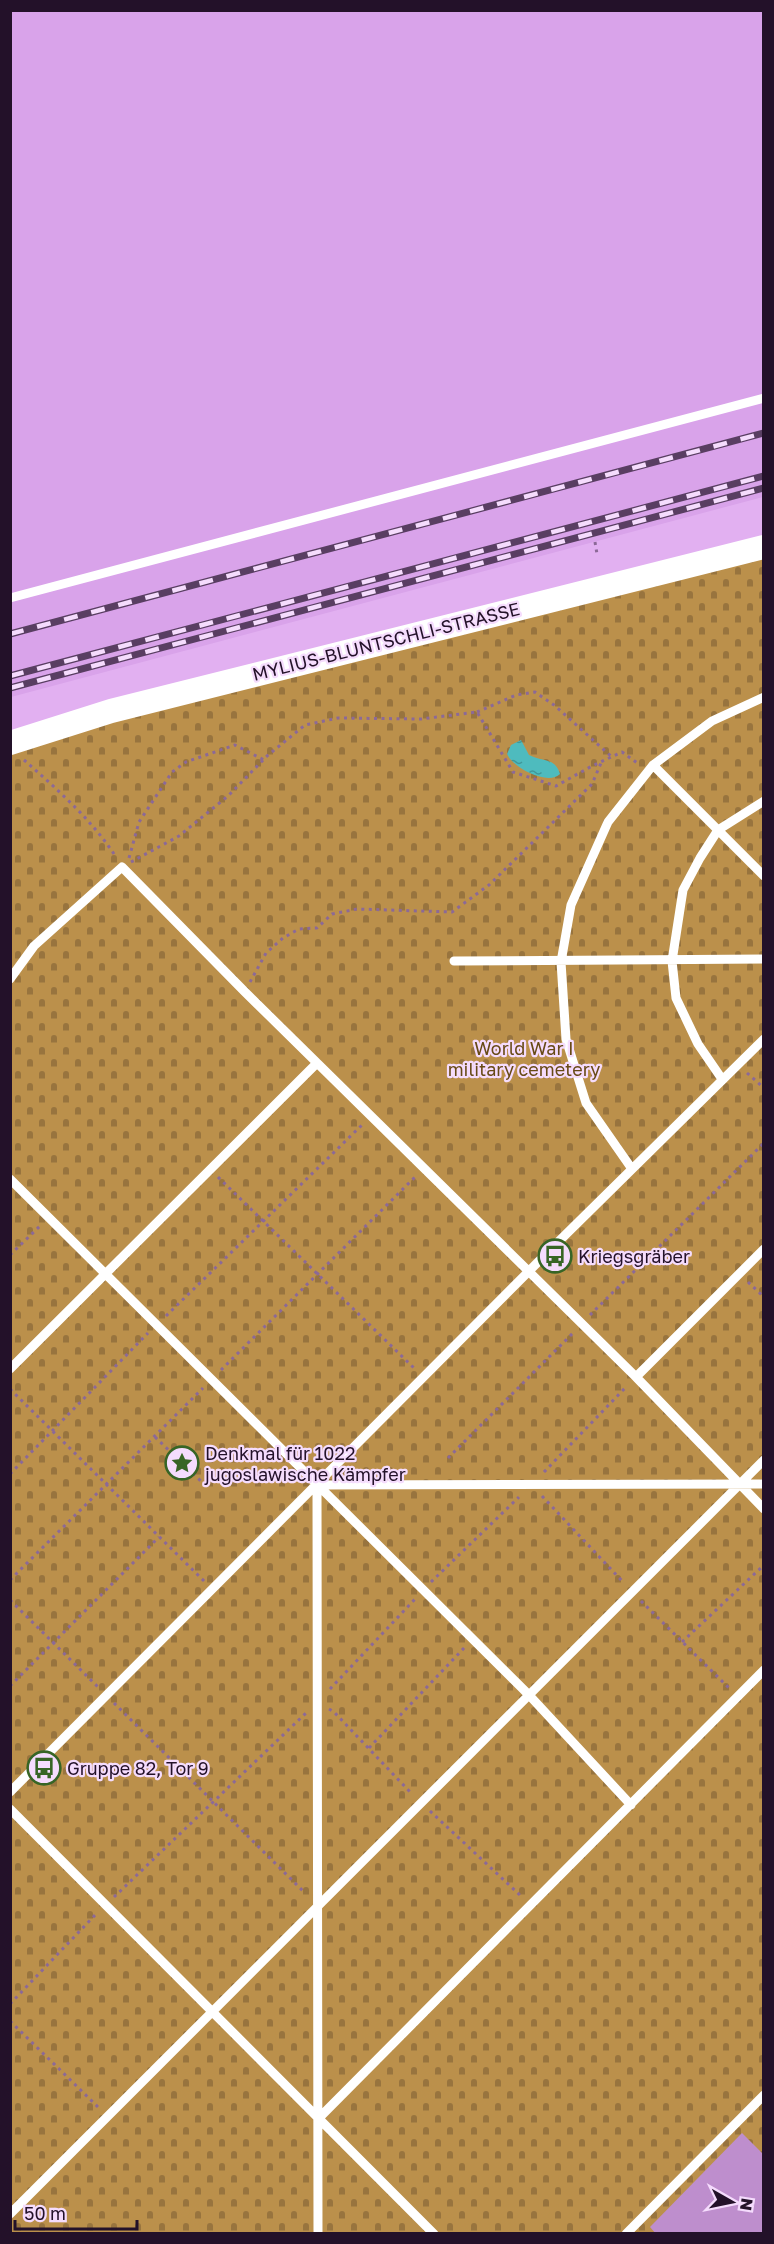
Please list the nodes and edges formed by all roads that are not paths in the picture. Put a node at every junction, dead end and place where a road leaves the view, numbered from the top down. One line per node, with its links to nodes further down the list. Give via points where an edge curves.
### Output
1 (764, 398): 3 (lane)
2 (764, 547): 5 (street, MYLIUS-BLUNTSCHLI-STRASSE, via 122,708)
3 (10, 598)
4 (764, 697): 6 (lane, via 712,721)
5 (16, 751)
6 (651, 768): 8 (lane); 13 (lane, via 608,822 571,904)
7 (764, 801): 8 (lane)
8 (717, 830): 9 (lane); 12 (lane, via 683,890)
9 (764, 876)
10 (764, 960): 12 (lane)
11 (453, 961): 13 (lane)
12 (672, 961): 13 (lane); 17 (lane, via 676,998 698,1044)
13 (561, 962): 18 (lane, via 566,1040 586,1102)
14 (10, 979): 16 (lane, via 33,946 122,867)
15 (764, 1039): 17 (lane)
16 (317, 1063): 21 (lane); 22 (lane)
17 (722, 1079): 18 (lane)
18 (632, 1169): 21 (lane)
19 (10, 1179): 22 (lane)
20 (764, 1249): 24 (lane)
21 (528, 1272): 24 (lane); 28 (lane)
22 (106, 1274): 23 (lane); 28 (lane)
23 (10, 1369)
24 (636, 1377): 26 (lane)
25 (764, 1460): 26 (lane)
26 (739, 1484): 27 (lane); 28 (lane); 29 (lane); 31 (lane)
27 (764, 1484)
28 (317, 1485): 31 (lane); 32 (lane); 35 (lane)
29 (764, 1509)
30 (764, 1670): 33 (lane)
31 (529, 1695): 33 (lane); 35 (lane)
32 (10, 1792)
33 (631, 1805): 38 (lane)
34 (10, 1809): 36 (lane)
35 (316, 1909): 36 (lane); 38 (lane)
36 (213, 2011): 38 (lane); 39 (lane)
37 (764, 2095): 42 (lane)
38 (319, 2118): 40 (lane); 41 (lane)
39 (10, 2214)
40 (318, 2234)
41 (434, 2234)
42 (626, 2234)

